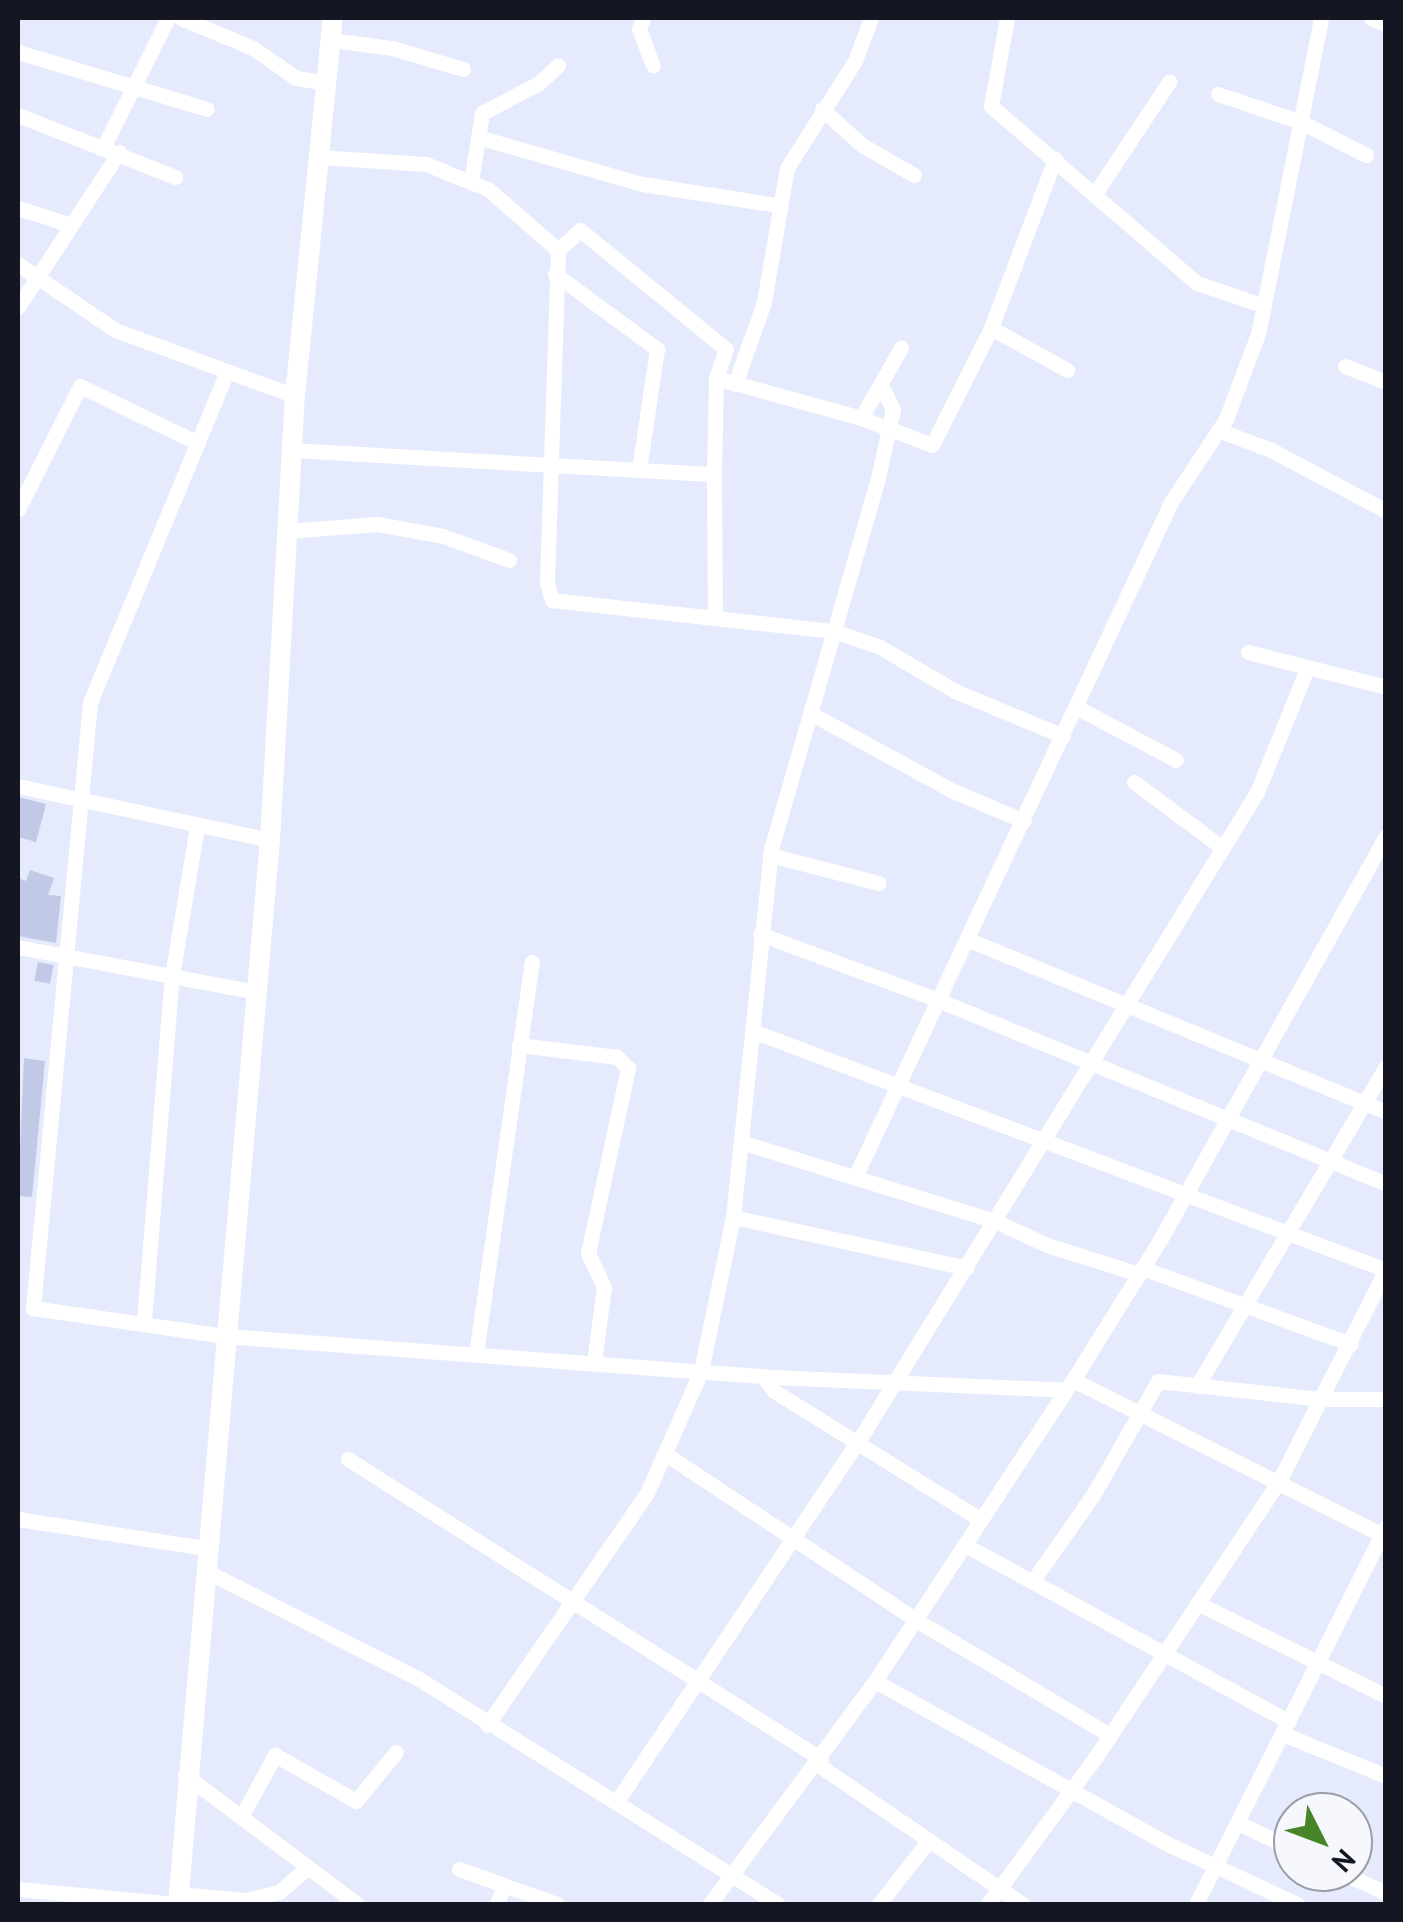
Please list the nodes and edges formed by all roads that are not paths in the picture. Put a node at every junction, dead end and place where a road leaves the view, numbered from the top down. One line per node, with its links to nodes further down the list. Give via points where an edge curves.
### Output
1 (168, 18): 17 (street)
2 (182, 18): 16 (street, via 253,48 296,78)
3 (333, 18): 10 (street)
4 (643, 18): 13 (street, via 640,29)
5 (871, 18): 20 (street, via 855,61)
6 (1007, 18): 27 (street, via 991,106)
7 (1322, 18): 22 (street)
8 (1372, 18): 9 (street)
9 (1386, 24)
10 (331, 40): 14 (street, via 392,48); 16 (street)
11 (18, 52): 17 (street)
12 (558, 64): 23 (street, via 482,113)
13 (652, 65)
14 (463, 69)
15 (1170, 82): 31 (street)
16 (327, 83): 26 (street)
17 (136, 88): 19 (street); 24 (street)
18 (1218, 94): 22 (street)
19 (207, 109)
20 (822, 109): 28 (street, via 862,144); 32 (street, via 787,168)
21 (18, 115): 24 (street)
22 (1301, 122): 25 (street); 39 (street)
23 (478, 137): 30 (street); 32 (street, via 642,184)
24 (111, 149): 29 (street); 34 (street)
25 (1366, 155)
26 (320, 157): 30 (street, via 426,164); 50 (street)
27 (1055, 158): 31 (street); 41 (street)
28 (914, 175)
29 (175, 177)
30 (471, 182): 35 (street, via 502,198)
31 (1094, 194): 39 (street, via 1197,283)
32 (778, 205): 48 (street, via 764,302)
33 (18, 208): 34 (street)
34 (71, 225): 38 (street)
35 (558, 250): 37 (street); 46 (street, via 580,230 595,242 726,349)
36 (18, 264): 38 (street)
37 (554, 274): 56 (street); 57 (street, via 657,349)
38 (37, 276): 40 (street); 45 (street, via 116,330)
39 (1264, 306): 53 (street)
40 (18, 307)
41 (991, 328): 44 (street); 52 (street, via 932,445)
42 (902, 348): 49 (street)
43 (1345, 366): 47 (street)
44 (1067, 370)
45 (226, 374): 50 (street); 54 (street)
46 (716, 378): 48 (street); 58 (street)
47 (1386, 382)
48 (736, 384): 51 (street)
49 (881, 384): 51 (street); 52 (street, via 893,410)
50 (295, 396): 55 (street)
51 (862, 418): 52 (street)
52 (889, 429): 64 (street)
53 (1218, 430): 60 (street, via 1271,450); 68 (street, via 1171,502)
54 (198, 443): 59 (street, via 80,386); 74 (street, via 94,682)
55 (292, 450): 56 (street); 61 (street)
56 (552, 464): 57 (street); 63 (street, via 552,600)
57 (639, 469): 58 (street)
58 (714, 474): 63 (street)
59 (18, 509)
60 (1386, 511)
61 (288, 531): 62 (street, via 378,524 443,536); 78 (street)
62 (508, 560)
63 (715, 615): 64 (street)
64 (834, 631): 69 (street); 70 (street, via 880,646 955,691)
65 (1248, 652): 66 (street)
66 (1306, 669): 67 (street); 79 (street, via 1258,792)
67 (1386, 687)
68 (1076, 706): 70 (street); 71 (street)
69 (810, 713): 75 (street, via 951,790); 80 (street)
70 (1063, 736): 75 (street)
71 (1176, 760)
72 (1134, 782): 79 (street)
73 (18, 786): 74 (street)
74 (80, 803): 76 (street); 85 (street)
75 (1024, 821): 83 (street)
76 (197, 827): 78 (street); 87 (street)
77 (1386, 836): 93 (street)
78 (270, 840): 88 (street)
79 (1223, 848): 90 (street)
80 (770, 855): 81 (street); 82 (street)
81 (878, 883)
82 (760, 934): 89 (street); 91 (street)
83 (969, 940): 89 (street); 90 (street)
84 (18, 947): 85 (street)
85 (70, 957): 87 (street); 113 (street, via 32,1308)
86 (532, 962): 92 (street)
87 (172, 976): 88 (street); 113 (street)
88 (256, 992): 114 (street)
89 (938, 1000): 94 (street); 96 (street)
90 (1127, 1005): 93 (street); 94 (street)
91 (753, 1031): 96 (street); 101 (street)
92 (519, 1045): 116 (street); 117 (street, via 617,1057 628,1068 588,1253 604,1286)
93 (1260, 1060): 97 (street); 99 (street)
94 (1088, 1061): 99 (street); 100 (street)
95 (1386, 1066): 97 (street)
96 (898, 1086): 100 (street); 103 (street)
97 (1363, 1102): 98 (street); 102 (street)
98 (1386, 1112)
99 (1226, 1121): 102 (street); 105 (street)
100 (1043, 1141): 105 (street); 107 (street)
101 (741, 1142): 103 (street); 106 (street)
102 (1330, 1162): 104 (street); 108 (street)
103 (855, 1178): 107 (street)
104 (1386, 1184)
105 (1183, 1198): 108 (street); 111 (street)
106 (733, 1217): 109 (street); 118 (street)
107 (996, 1221): 109 (street); 111 (street)
108 (1290, 1235): 110 (street); 112 (street)
109 (967, 1268): 120 (street)
110 (1385, 1269): 115 (street)
111 (1140, 1271): 112 (street); 121 (street)
112 (1247, 1307): 115 (street); 122 (street)
113 (144, 1321): 114 (street)
114 (225, 1336): 116 (street); 135 (street)
115 (1352, 1344): 124 (street)
116 (476, 1354): 117 (street)
117 (594, 1362): 118 (street)
118 (702, 1371): 119 (street); 127 (street)
119 (762, 1376): 120 (street); 126 (street, via 774,1391)
120 (896, 1382): 121 (street); 126 (street)
121 (1069, 1385): 125 (street); 131 (street)
122 (1198, 1386): 124 (street); 125 (street, via 1158,1382)
123 (1386, 1399): 124 (street)
124 (1322, 1400): 129 (street)
125 (1142, 1415): 129 (street); 137 (street)
126 (858, 1442): 131 (street); 133 (street)
127 (666, 1455): 133 (street); 138 (street)
128 (348, 1459): 138 (street)
129 (1278, 1483): 132 (street); 139 (street)
130 (18, 1519): 135 (street)
131 (981, 1520): 134 (street)
132 (1384, 1532): 142 (street)
133 (794, 1539): 140 (street); 143 (street)
134 (965, 1545): 137 (street); 140 (street)
135 (206, 1548): 136 (street)
136 (204, 1570): 146 (street, via 420,1679); 151 (street)
137 (1032, 1582): 141 (street)
138 (578, 1600): 143 (street); 146 (street)
139 (1197, 1604): 141 (street); 142 (street)
140 (916, 1620): 144 (street); 148 (street)
141 (1163, 1653): 147 (street); 148 (street)
142 (1314, 1666): 145 (street); 147 (street)
143 (698, 1678): 150 (street); 154 (street)
144 (874, 1681): 150 (street); 153 (street)
145 (1386, 1696)
146 (487, 1725): 154 (street)
147 (1286, 1728): 152 (street); 156 (street)
148 (1110, 1735): 153 (street)
149 (396, 1752): 155 (street, via 356,1801 275,1755)
150 (819, 1762): 157 (street); 162 (street)
151 (185, 1775): 155 (street); 166 (street)
152 (1386, 1776)
153 (1073, 1788): 161 (street); 165 (street)
154 (617, 1801): 162 (street)
155 (241, 1817): 159 (street)
156 (1238, 1823): 158 (street); 161 (street)
157 (929, 1840): 165 (street); 172 (street)
158 (1273, 1840)
159 (308, 1867): 166 (street, via 279,1892 246,1900); 167 (street)
160 (459, 1869): 163 (street)
161 (1215, 1869): 175 (street); 176 (street)
162 (732, 1876): 170 (street); 171 (street)
163 (504, 1886): 168 (street); 169 (street)
164 (18, 1888): 166 (street)
165 (1000, 1890): 173 (street); 174 (street)
166 (179, 1899)
167 (358, 1904)
168 (497, 1904)
169 (556, 1904)
170 (710, 1904)
171 (777, 1904)
172 (879, 1904)
173 (988, 1904)
174 (1022, 1904)
175 (1196, 1904)
176 (1298, 1904)

